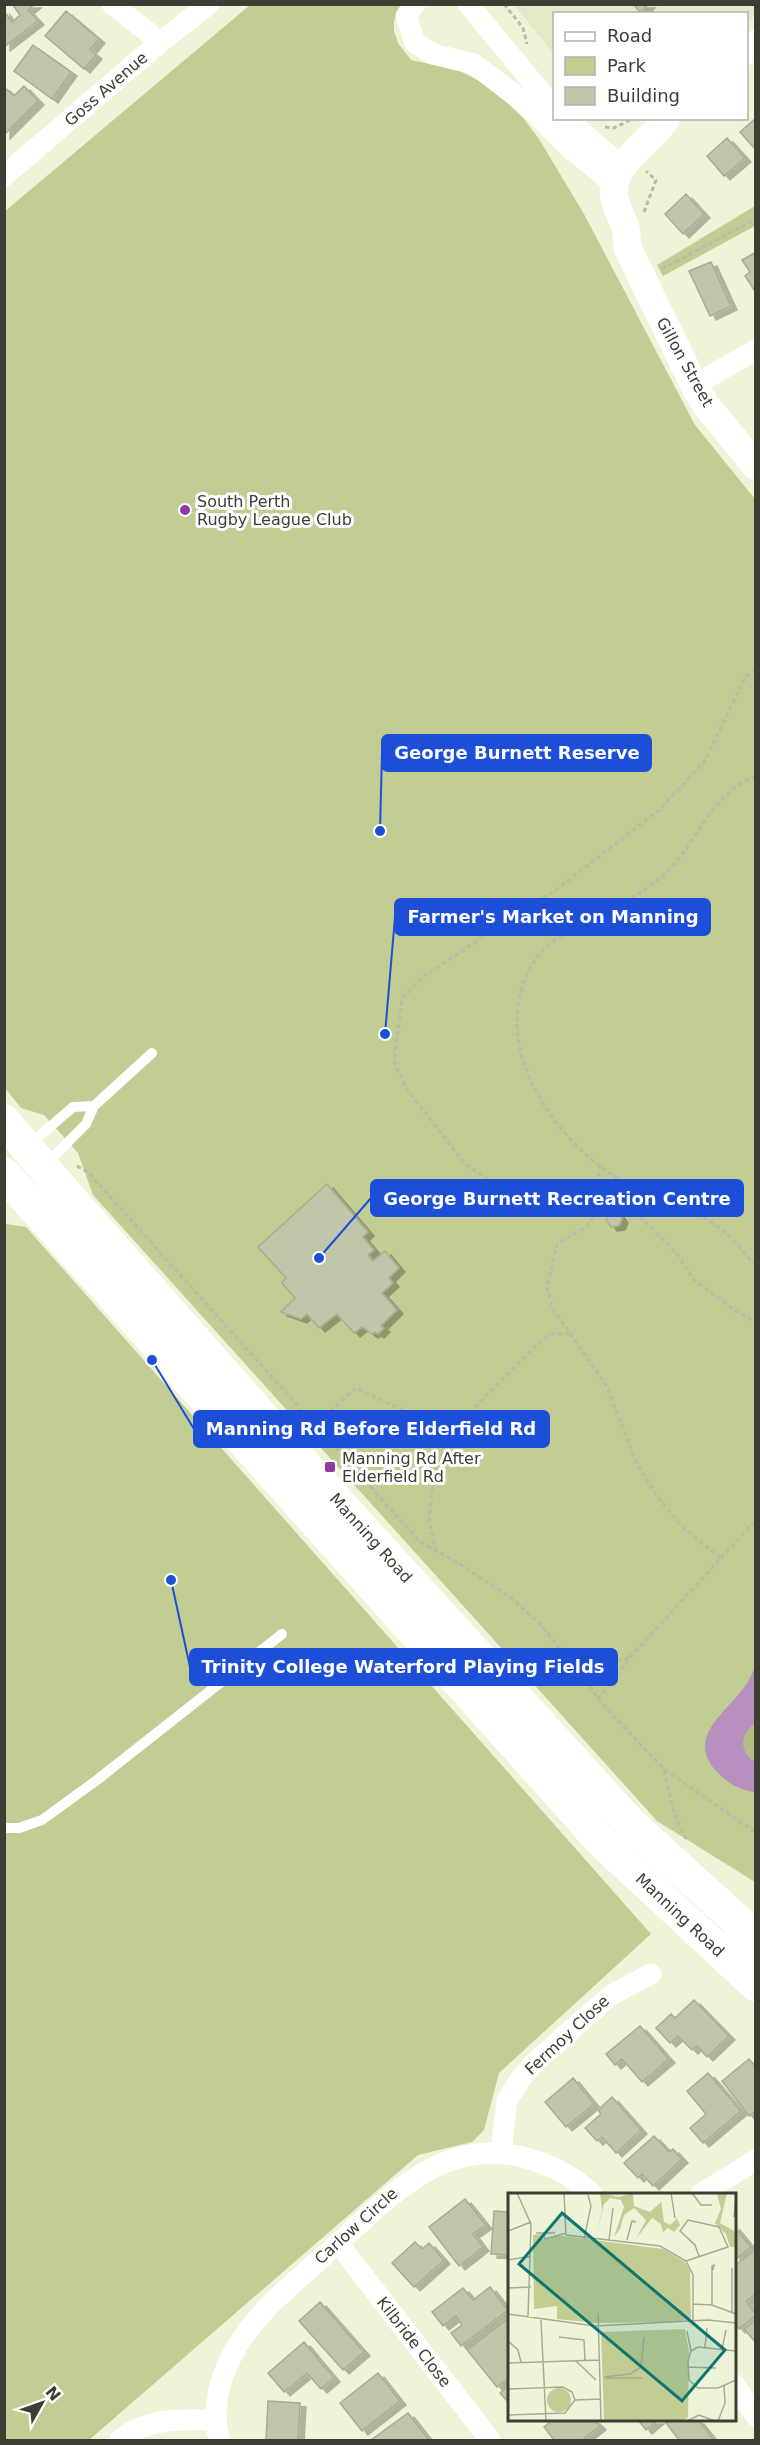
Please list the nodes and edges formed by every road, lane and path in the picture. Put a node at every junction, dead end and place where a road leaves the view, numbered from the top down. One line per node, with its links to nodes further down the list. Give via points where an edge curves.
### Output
1 (112, 4): 6 (street)
2 (209, 4): 6 (street, Goss Avenue)
3 (415, 4): 14 (street, via 406,16 415,43 433,54 474,64)
4 (468, 4): 8 (street)
5 (504, 4): 7 (path, via 522,28)
6 (158, 44): 15 (street, Goss Avenue)
7 (527, 44)
8 (553, 106)
9 (568, 120): 14 (street)
10 (630, 120): 13 (path)
11 (664, 120): 14 (street, via 659,131)
12 (595, 127): 13 (path)
13 (614, 128): 14 (path)
14 (616, 163): 16 (path, via 656,180); 22 (street, Gillon Street, via 614,196 626,228 628,249)
15 (4, 176)
16 (643, 216)
17 (756, 219): 19 (path)
18 (658, 260): 19 (path)
19 (662, 269): 20 (path)
20 (667, 279)
21 (756, 350): 22 (street)
22 (694, 384): 23 (street, Gillon Street, via 706,405)
23 (756, 466)
24 (756, 670): 31 (path, via 746,676 704,762 659,810 557,889 424,976 402,999 394,1062 407,1089 465,1164 518,1200)
25 (756, 777): 29 (path, via 737,786 714,806 669,870 620,906 548,945 521,987 517,1032 530,1078 563,1132)
26 (152, 1053): 27 (lane)
27 (94, 1106): 30 (lane, via 86,1124); 30 (lane, via 73,1107)
28 (4, 1121): 30 (main road, Manning Road)
29 (600, 1165): 31 (path); 32 (path, via 635,1188 693,1210 720,1227)
30 (24, 1173): 35 (path, via 88,1172); 48 (main road, Manning Road, via 319,1481 629,1822); 49 (main road, Manning Road, via 602,1842)
31 (596, 1203): 33 (path, via 608,1203 637,1214 678,1256 694,1280); 34 (path, via 586,1227 557,1244 547,1288 553,1309)
32 (756, 1266)
33 (756, 1322)
34 (571, 1334): 36 (path, via 552,1334 541,1341); 39 (path, via 606,1385 636,1462 657,1496 681,1526)
35 (313, 1426): 36 (path, via 356,1388); 38 (path, via 420,1542)
36 (452, 1433): 38 (path, via 433,1481 429,1521)
37 (756, 1520): 39 (path)
38 (436, 1551): 42 (path, via 510,1597 542,1626)
39 (722, 1558): 41 (path)
40 (282, 1634): 45 (lane, via 42,1820 19,1828)
41 (631, 1656): 42 (path, via 621,1661); 43 (path)
42 (572, 1665): 43 (path)
43 (598, 1698): 44 (path)
44 (664, 1769): 46 (path); 47 (path, via 675,1815)
45 (4, 1828)
46 (756, 1833)
47 (689, 1844)
48 (756, 1938)
49 (712, 1944): 50 (street); 52 (main road, Manning Road)
50 (756, 1956)
51 (651, 1974): 53 (street, Fermoy Close, via 610,1995 521,2078 507,2100)
52 (756, 1985)
53 (501, 2152): 55 (street, Carlow Circle, via 550,2166); 57 (street, Carlow Circle, via 455,2159 416,2176)
54 (756, 2160): 56 (street)
55 (591, 2193)
56 (703, 2193)
57 (338, 2243): 60 (street, Carlow Circle, via 258,2315 242,2336 225,2370); 62 (street, Kilbride Close)
58 (736, 2385): 59 (street)
59 (755, 2412)
60 (216, 2430): 61 (street, via 169,2421 142,2427)
61 (120, 2440)
62 (490, 2440)

